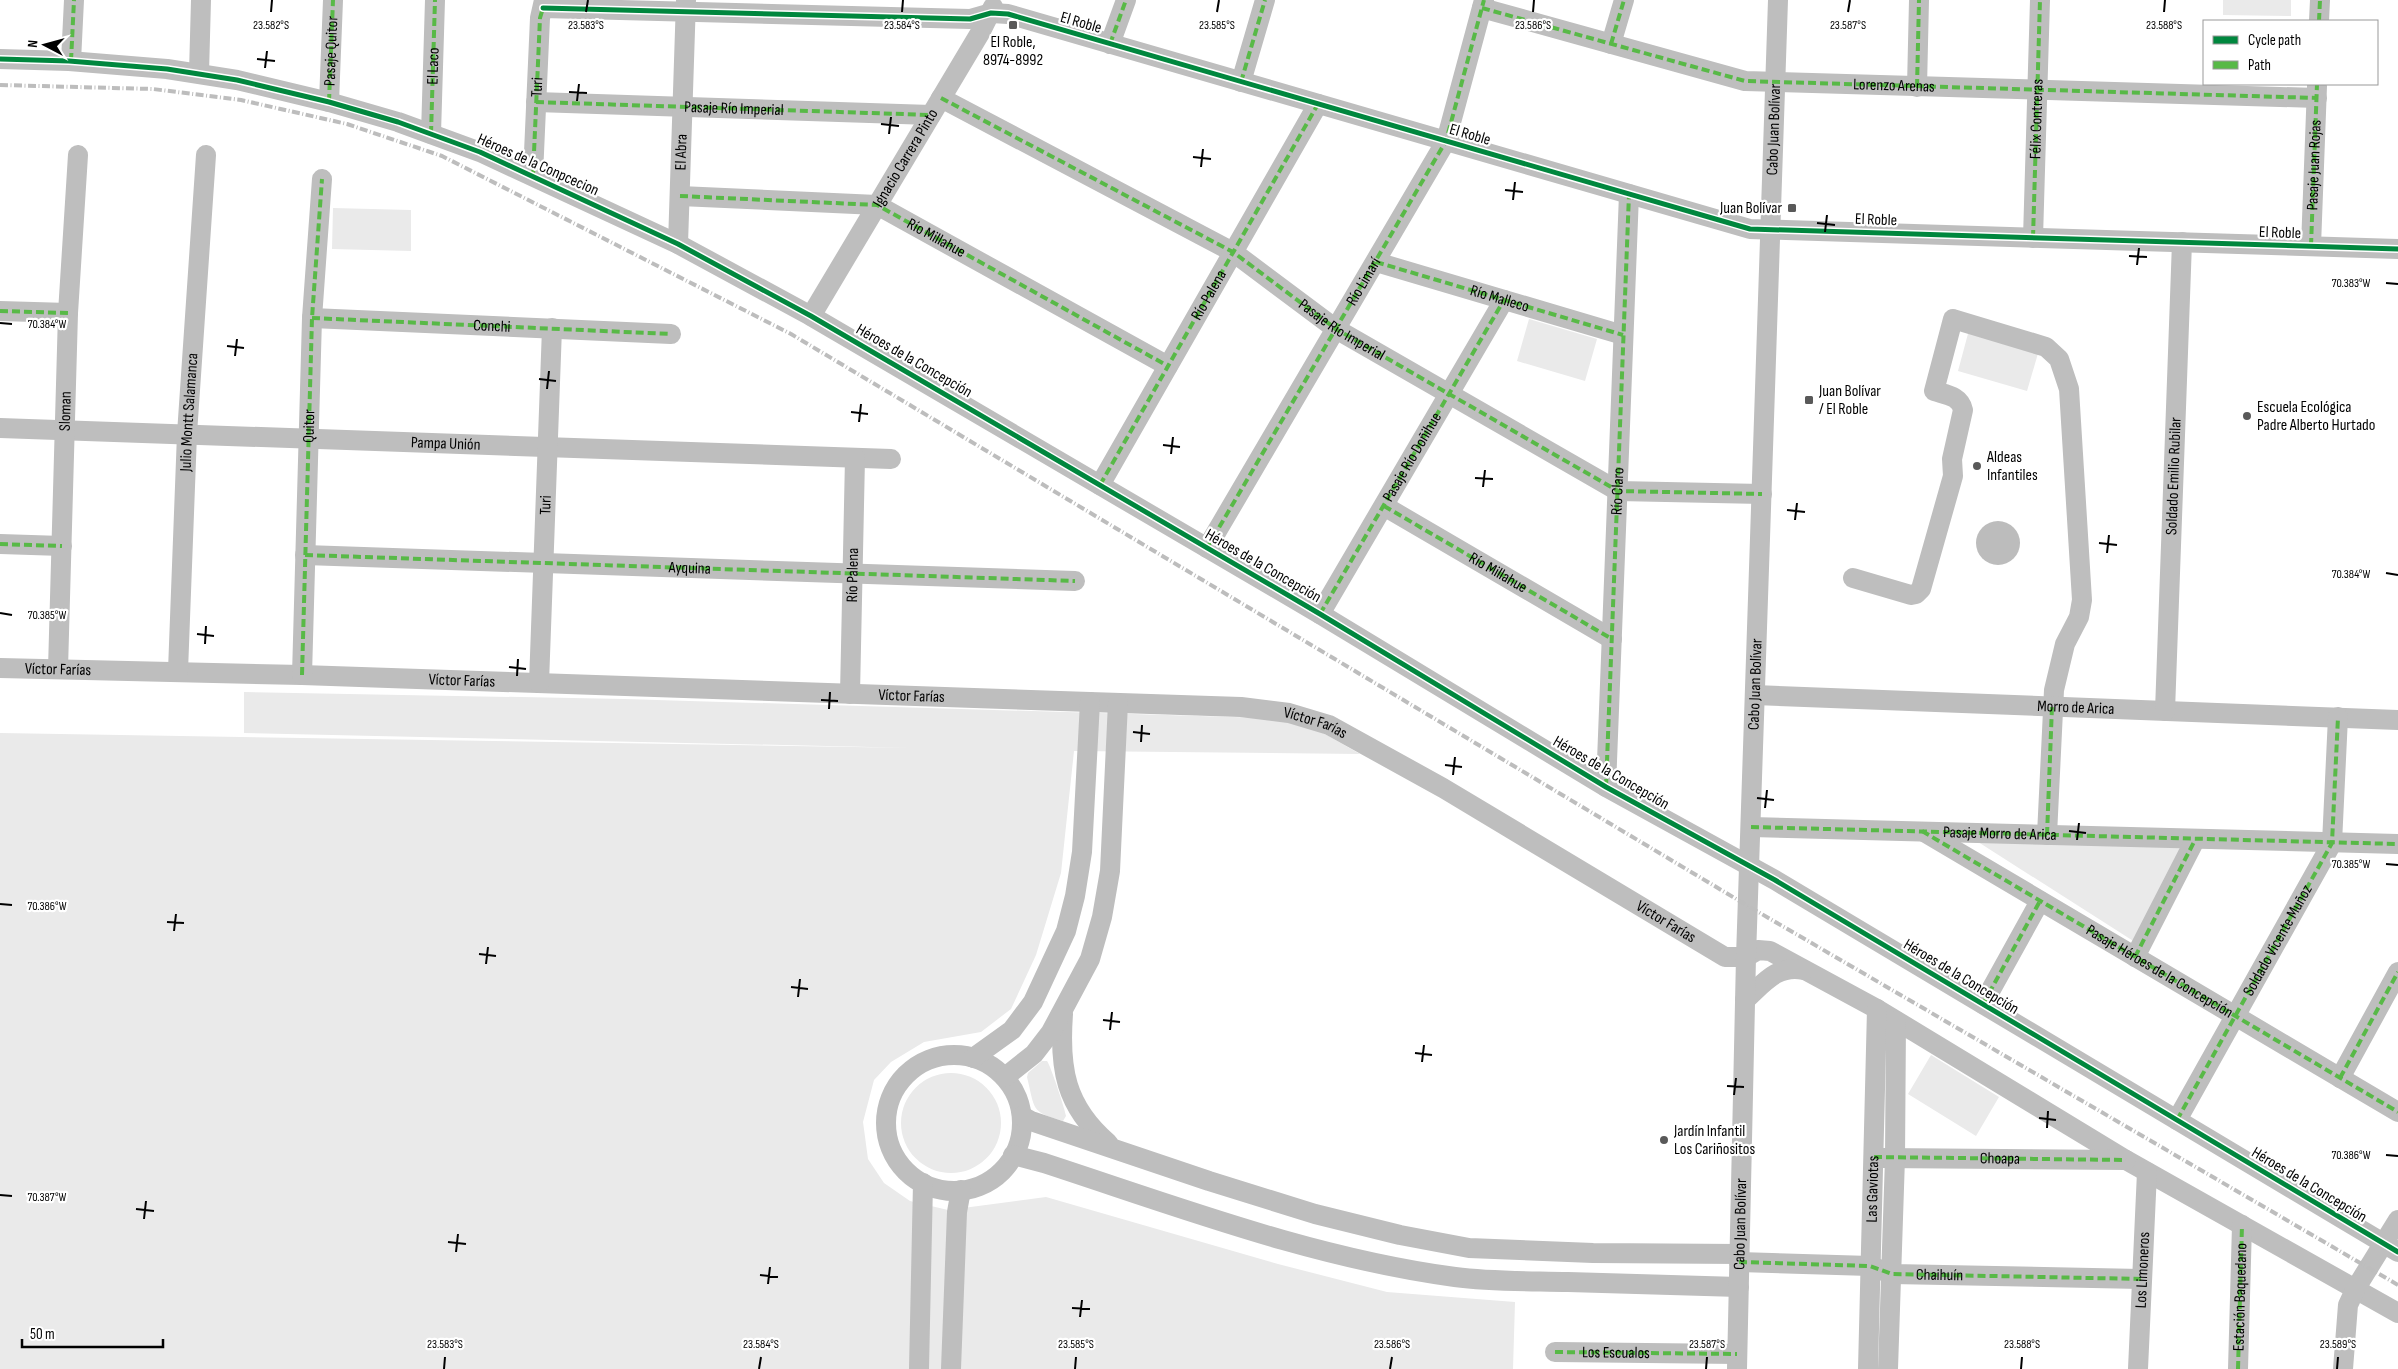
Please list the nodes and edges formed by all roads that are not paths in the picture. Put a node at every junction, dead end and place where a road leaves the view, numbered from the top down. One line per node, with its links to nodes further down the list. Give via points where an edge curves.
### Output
1 (74, 0): 20 (street)
2 (201, 0): 21 (street)
3 (333, 0): 28 (street, Pasaje Quitor)
4 (435, 0): 33 (street, El Laco)
5 (1126, 0): 17 (street)
6 (1265, 0): 22 (street)
7 (1624, 0): 18 (street)
8 (1778, 0): 23 (street, Cabo Juan Bolívar)
9 (1919, 0): 24 (street)
10 (2040, 0): 25 (street, Félix Contreras)
11 (2320, 0): 16 (street)
12 (543, 4): 14 (street, El Roble); 29 (street, Turi)
13 (1483, 4): 18 (street, Lorenzo Arenas); 34 (street, Río Limarí)
14 (686, 6): 15 (street, El Roble, via 970,19); 31 (street, El Abra)
15 (993, 7): 17 (street, El Roble); 27 (street, Ignacio Carrera Pinto)
16 (2319, 20)
17 (1110, 44): 22 (street, El Roble)
18 (1612, 44): 23 (street, Lorenzo Arenas, via 1745,82)
19 (0, 59): 20 (street, Héroes de la Conpcecion)
20 (72, 61): 21 (street, Héroes de la Conpcecion)
21 (199, 73): 28 (street, Héroes de la Conpcecion)
22 (1241, 82): 30 (street, El Roble)
23 (1775, 83): 24 (street, Lorenzo Arenas); 42 (street, Cabo Juan Bolívar)
24 (1918, 87): 25 (street, Lorenzo Arenas)
25 (2037, 90): 26 (street, Lorenzo Arenas); 43 (street, Félix Contreras)
26 (2317, 91): 46 (street, Pasaje Juan Rojas)
27 (942, 98): 32 (street, Ignacio Carrera Pinto); 48 (street, Pasaje Río Imperial)
28 (329, 102): 33 (street, Héroes de la Conpcecion)
29 (536, 102): 31 (street, Pasaje Río Imperial); 37 (street, Turi)
30 (1318, 104): 34 (street, El Roble); 48 (street, Río Palena)
31 (683, 106): 32 (street, Pasaje Río Imperial); 40 (street, El Abra)
32 (932, 115): 41 (street, Ignacio Carrera Pinto)
33 (431, 134): 37 (street, Héroes de la Conpcecion)
34 (1446, 141): 39 (street, El Roble); 49 (street, Río Limarí)
35 (78, 155): 52 (street, Sloman)
36 (206, 155): 63 (street, Julio Montt Salamanca)
37 (533, 175): 45 (street, Héroes de la Conpcecion)
38 (322, 179): 54 (street, Quitor)
39 (1628, 194): 42 (street, El Roble, via 1731,224); 58 (street, Río Claro)
40 (680, 196): 41 (street, Río Millahue); 45 (street, El Abra)
41 (878, 206): 53 (street, Ignacio Carrera Pinto); 59 (street, Río Millahue)
42 (1770, 230): 43 (street, El Roble); 70 (street, Cabo Juan Bolívar)
43 (2032, 238): 44 (street, El Roble)
44 (2182, 242): 46 (street, El Roble); 92 (street, Soldado Emilio Rubilar)
45 (678, 244): 53 (street, Héroes de la Conpcecion)
46 (2312, 246): 47 (street, El Roble)
47 (2398, 249)
48 (1233, 252): 56 (street, Pasaje Río Imperial); 59 (street, Río Palena)
49 (1376, 262): 50 (street, Río Malleco); 56 (street, Río Limarí)
50 (1504, 300): 58 (street, Río Malleco); 60 (street, Pasaje Río Doñihue)
51 (0, 311): 52 (street)
52 (68, 313): 62 (street, Sloman)
53 (811, 316): 68 (street, Héroes de la Concepción)
54 (312, 318): 55 (street, Conchi); 64 (street, Quitor)
55 (552, 328): 57 (street, Conchi); 65 (street, Turi)
56 (1336, 329): 60 (street, Pasaje Río Imperial); 74 (street, Río Limarí)
57 (671, 334)
58 (1623, 335): 69 (street, Río Claro)
59 (1168, 366): 68 (street, Río Palena)
60 (1450, 394): 69 (street, Pasaje Río Imperial); 71 (street, Pasaje Río Doñihue)
61 (0, 428): 62 (street, Pampa Unión)
62 (65, 430): 63 (street, Pampa Unión); 73 (street, Sloman)
63 (187, 434): 64 (street, Pampa Unión); 84 (street, Julio Montt Salamanca)
64 (308, 439): 65 (street, Pampa Unión); 75 (street, Quitor)
65 (548, 447): 66 (street, Pampa Unión); 76 (street, Turi)
66 (855, 458): 67 (street, Pampa Unión); 77 (street, Río Palena)
67 (891, 459)
68 (1100, 485): 74 (street, Héroes de la Concepción)
69 (1618, 491): 70 (street, Pasaje Río Imperial); 81 (street, Río Claro)
70 (1762, 494): 88 (street, Cabo Juan Bolívar)
71 (1384, 506): 80 (street, Pasaje Río Doñihue); 81 (street, Río Millahue)
72 (0, 544): 73 (street)
73 (62, 546): 83 (street, Sloman)
74 (1207, 548): 80 (street, Héroes de la Concepción)
75 (305, 555): 76 (street, Ayquina); 85 (street, Quitor)
76 (544, 563): 77 (street, Ayquina); 86 (street, Turi)
77 (852, 574): 79 (street, Ayquina); 87 (street, Río Palena)
78 (1853, 578): 91 (street, via 1911,595 1921,589 1952,476 1952,459 1963,410 1957,399 1934,391 1953,319 2046,348 2059,359 2069,389 2082,600 2079,617 2065,644)
79 (1075, 581)
80 (1320, 614): 95 (street, Héroes de la Concepción)
81 (1612, 639): 95 (street, Río Claro)
82 (0, 668): 83 (street, Víctor Farías)
83 (58, 669): 84 (street, Víctor Farías)
84 (178, 671): 85 (street, Víctor Farías)
85 (302, 675): 86 (street, Víctor Farías)
86 (539, 683): 87 (street, Víctor Farías)
87 (850, 694): 89 (street, Víctor Farías)
88 (1755, 696): 91 (street, Morro de Arica); 96 (street, Cabo Juan Bolívar)
89 (1090, 702): 90 (street, Víctor Farías); 97 (street)
90 (1118, 703): 99 (street); 106 (street, Víctor Farías, via 1241,707 1290,713 1329,725 1443,788 1725,957)
91 (2052, 706): 92 (street, Morro de Arica); 100 (street)
92 (2165, 711): 93 (street, Morro de Arica)
93 (2338, 717): 94 (street, Morro de Arica); 102 (street, Soldado Vicente Muñoz)
94 (2398, 720)
95 (1606, 787): 104 (street, Héroes de la Concepción)
96 (1751, 827): 98 (street, Pasaje Morro de Arica); 104 (street, Cabo Juan Bolívar)
97 (1083, 830): 99 (street); 116 (street, via 1075,896 1066,931 1053,961 1033,1002 1012,1030)
98 (1921, 831): 100 (street, Pasaje Morro de Arica); 105 (street, Pasaje Héroes de la Concepción)
99 (1112, 832): 112 (street, via 1110,871 1102,917 1090,959)
100 (2047, 835): 101 (street, Pasaje Morro de Arica)
101 (2195, 840): 102 (street, Pasaje Morro de Arica); 107 (street)
102 (2332, 843): 103 (street, Pasaje Morro de Arica); 114 (street, Soldado Vicente Muñoz)
103 (2398, 844)
104 (1749, 867): 106 (street, Cabo Juan Bolívar); 111 (street, Héroes de la Concepción)
105 (2040, 901): 107 (street, Pasaje Héroes de la Concepción); 111 (street)
106 (1752, 954): 108 (street, via 1770,951); 110 (street, Cabo Juan Bolívar)
107 (2134, 957): 114 (street, Pasaje Héroes de la Concepción)
108 (1805, 970): 110 (street, via 1788,968 1771,975); 113 (street)
109 (2398, 972): 118 (street)
110 (1745, 1000): 133 (street, Cabo Juan Bolívar)
111 (1983, 1004): 121 (street, Héroes de la Concepción)
112 (1063, 1009): 117 (street, via 1034,1054); 122 (street, via 1061,1043 1064,1075 1073,1101 1091,1128)
113 (1877, 1009): 115 (street); 124 (street, Las Gaviotas)
114 (2234, 1016): 118 (street, Pasaje Héroes de la Concepción); 121 (street, Soldado Vicente Muñoz)
115 (1896, 1021): 125 (street, Las Gaviotas); 126 (street)
116 (973, 1058): 117 (street, via 987,1062); 128 (street, via 942,1055 921,1062 903,1077 891,1096 886,1119 888,1140 896,1159 910,1175)
117 (1004, 1077): 120 (street, via 1018,1099)
118 (2340, 1078): 119 (street, Pasaje Héroes de la Concepción)
119 (2398, 1112)
120 (1022, 1116): 122 (street, Chaihuín); 123 (street, via 1021,1133)
121 (2177, 1120): 132 (street, Héroes de la Concepción)
122 (1113, 1148): 133 (street, Chaihuín, via 1209,1182 1315,1214 1469,1248)
123 (1013, 1155): 129 (street, via 996,1176 982,1185); 137 (street, via 1324,1252 1388,1266 1503,1281)
124 (1874, 1158): 125 (street, Choapa); 134 (street, Las Gaviotas)
125 (1895, 1158): 126 (street, Choapa); 135 (street, Las Gaviotas)
126 (2126, 1160): 127 (street)
127 (2147, 1172): 131 (street); 136 (street, Los Limoneros)
128 (923, 1183): 129 (street, via 949,1191); 142 (street)
129 (961, 1190): 143 (street, via 957,1212)
130 (2398, 1220): 132 (street)
131 (2242, 1225): 138 (street); 147 (street, Estación Baquedano)
132 (2391, 1248): 138 (street)
133 (1739, 1258): 134 (street, Chaihuín); 137 (street, Cabo Juan Bolívar)
134 (1870, 1266): 135 (street, Chaihuín); 144 (street, Las Gaviotas)
135 (1892, 1274): 136 (street, Chaihuín); 145 (street, Las Gaviotas)
136 (2141, 1279): 146 (street, Los Limoneros)
137 (1739, 1287): 141 (street, Cabo Juan Bolívar)
138 (2356, 1288): 139 (street); 148 (street, via 2346,1316)
139 (2398, 1313)
140 (1555, 1352): 141 (street, Los Escualos)
141 (1737, 1361)
142 (919, 1369)
143 (950, 1369)
144 (1868, 1369)
145 (1888, 1369)
146 (2138, 1369)
147 (2238, 1369)
148 (2344, 1369)

